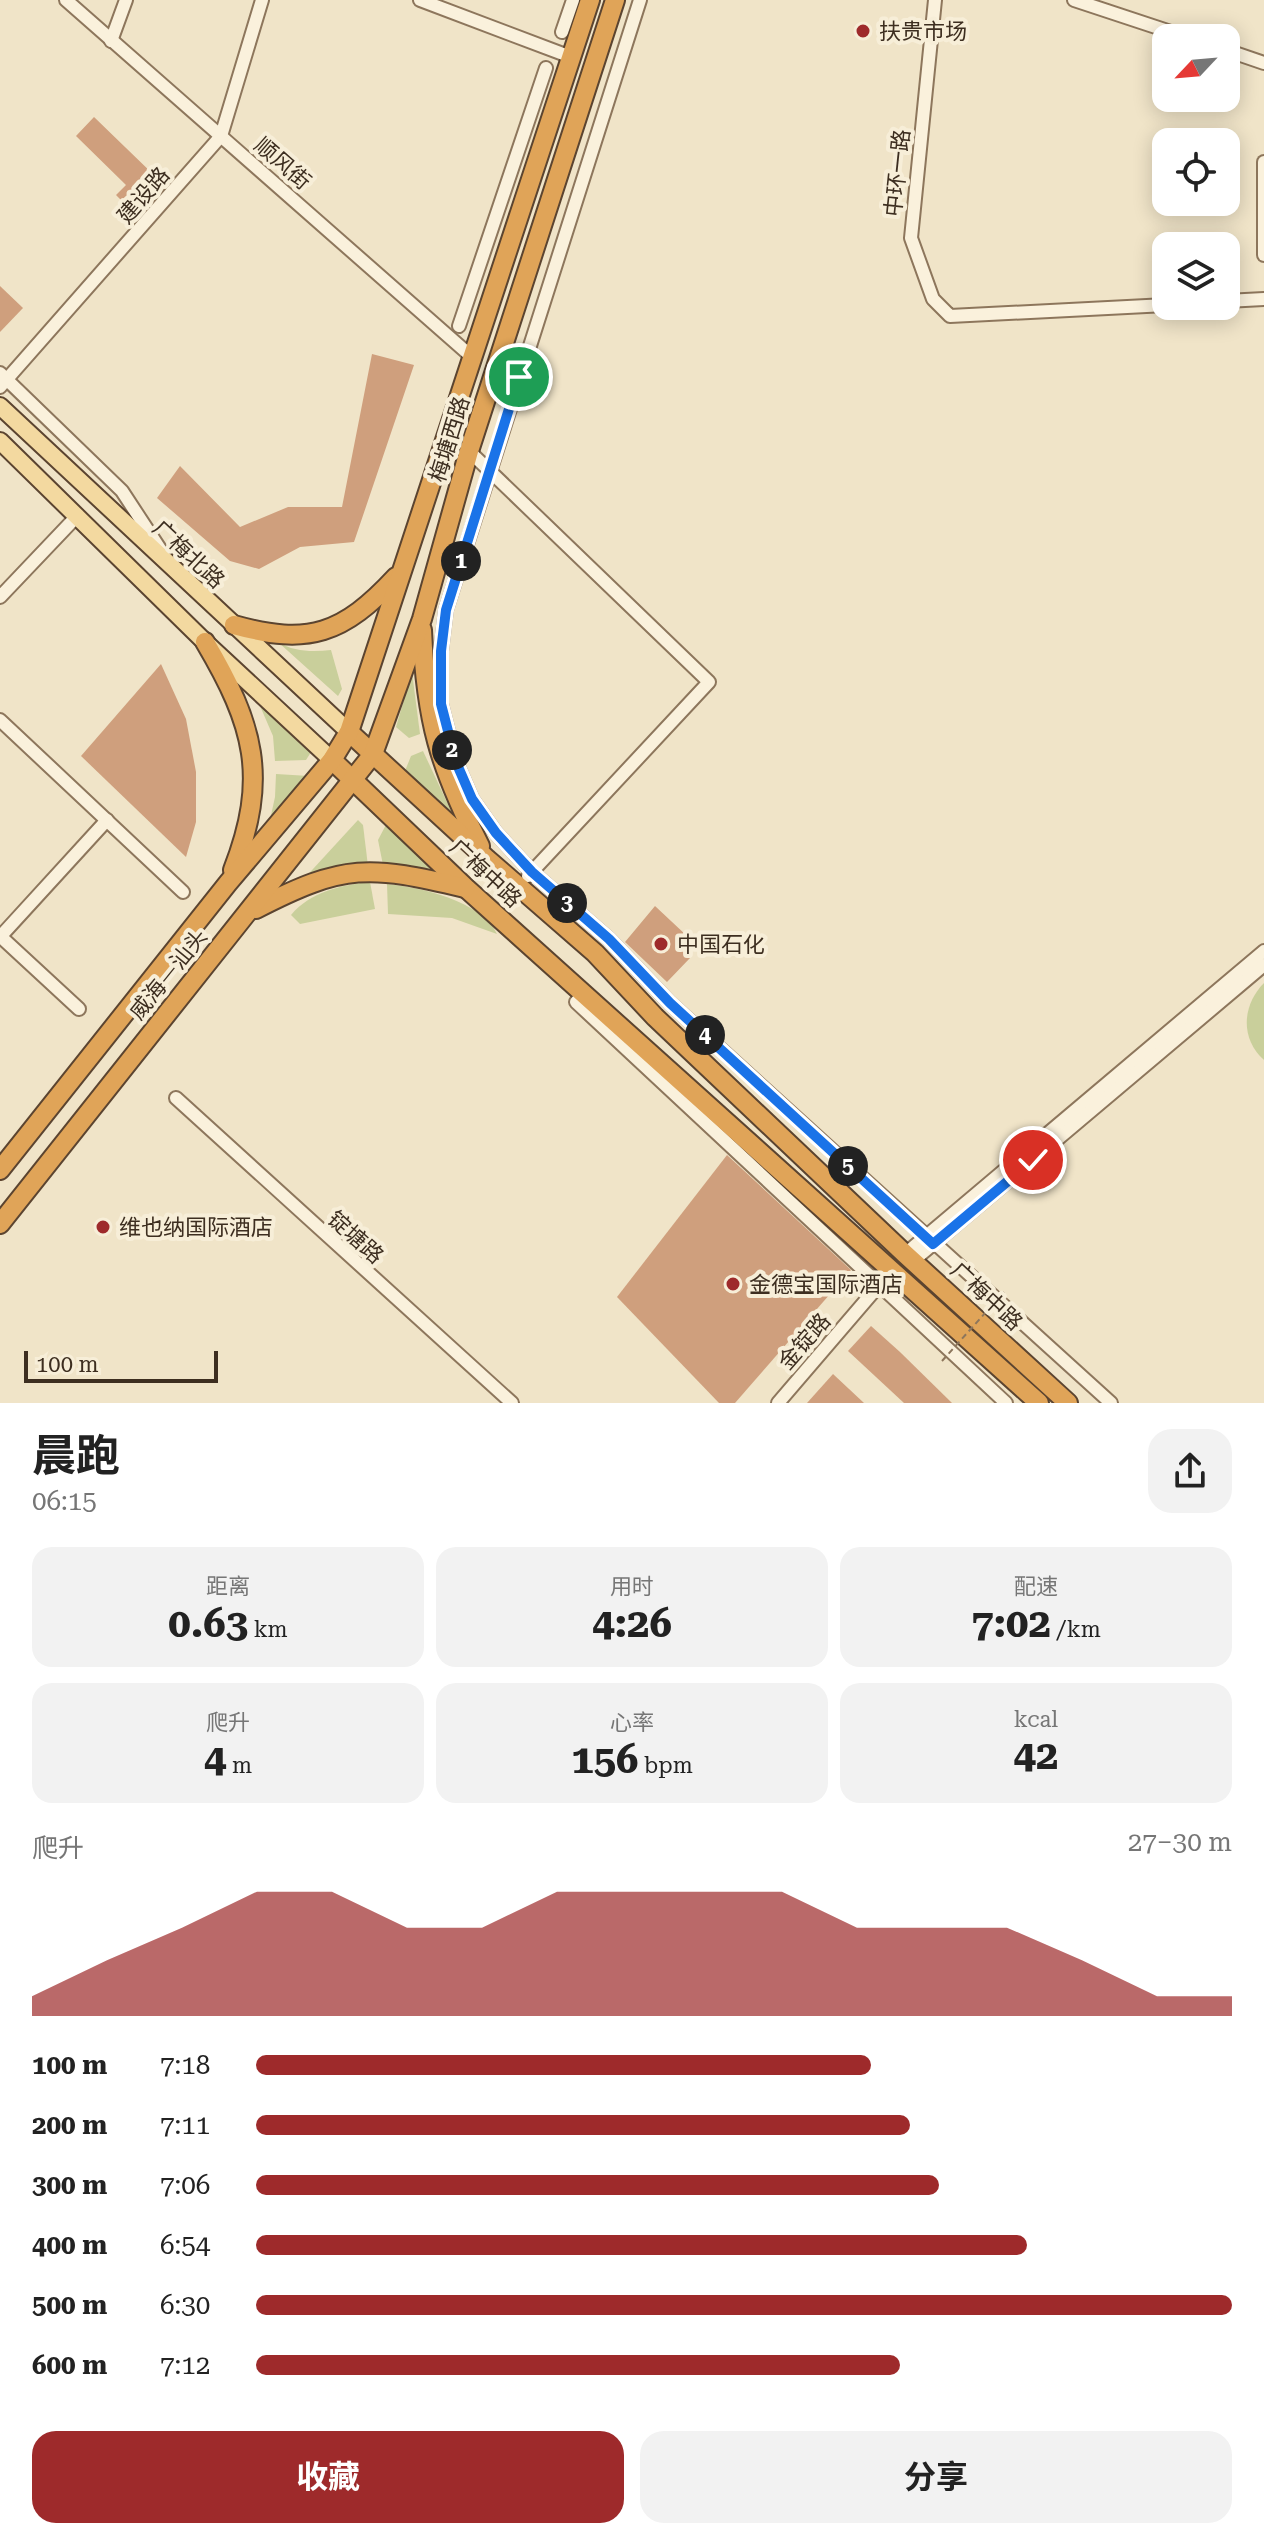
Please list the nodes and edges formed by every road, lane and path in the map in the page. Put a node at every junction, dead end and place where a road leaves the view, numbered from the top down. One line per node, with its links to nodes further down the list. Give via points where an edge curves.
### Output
1 (66, 0): 13 (street, 顺风街)
2 (126, 0): 13 (street)
3 (262, 0): 18 (street, 建设路)
4 (420, 0): 15 (street)
5 (573, 0): 12 (street)
6 (590, 0): 15 (highway, 梅塘西路)
7 (615, 0): 29 (highway, 梅塘西路)
8 (640, 0): 30 (street)
9 (935, 0): 23 (street, 中环一路, via 911,238 933,299 950,316)
10 (1074, 0): 11 (street)
11 (1152, 26)
12 (562, 32)
13 (111, 41): 18 (street, 顺风街)
14 (1240, 55): 16 (street)
15 (571, 57): 25 (highway, 梅塘西路)
16 (1264, 63)
17 (546, 68): 24 (street)
18 (221, 136): 25 (street, 顺风街); 26 (street, 建设路)
19 (1264, 162): 20 (street)
20 (1264, 255)
21 (1264, 299): 22 (street)
22 (1240, 300)
23 (1152, 306)
24 (459, 326)
25 (472, 357): 33 (highway, 梅塘西路)
26 (2, 380): 32 (street, via 122,491)
27 (0, 406): 32 (main road, 广梅北路)
28 (0, 441): 31 (main road)
29 (469, 451): 30 (street); 35 (highway, 梅塘西路)
30 (489, 472): 47 (street, via 446,610 441,704 472,799); 47 (street, via 709,682)
31 (78, 515): 34 (street); 37 (main road)
32 (175, 571): 36 (main road, 广梅北路)
33 (400, 572): 36 (highway, via 356,616 322,633 281,635); 39 (highway, 梅塘西路)
34 (0, 597)
35 (422, 619): 40 (highway, 梅塘西路); 46 (highway, via 428,711 443,769)
36 (234, 625): 39 (main road, 广梅北路)
37 (205, 642): 41 (main road); 48 (highway, via 246,723 253,765 253,803)
38 (0, 720): 43 (street)
39 (349, 732): 40 (highway, 广梅中路); 41 (highway, 威海—汕头)
40 (373, 754): 42 (highway, 威海—汕头); 44 (highway, 广梅中路)
41 (332, 760): 42 (highway, 广梅中路); 48 (highway, 威海—汕头)
42 (353, 780): 45 (highway, 广梅中路); 52 (highway, 威海—汕头)
43 (107, 820): 51 (street); 53 (street)
44 (446, 822): 45 (highway); 46 (highway, 广梅中路)
45 (422, 846): 50 (highway, 广梅中路)
46 (487, 859): 49 (highway, 广梅中路)
47 (532, 872): 49 (street); 60 (street)
48 (228, 883): 58 (highway, 威海—汕头)
49 (518, 887): 61 (highway, 广梅中路, via 595,953 655,1017)
50 (467, 889): 52 (highway, via 363,870 297,887); 62 (highway, 广梅中路)
51 (183, 892)
52 (248, 913): 59 (highway, 威海—汕头)
53 (0, 937): 56 (street)
54 (1264, 951): 60 (street)
55 (1264, 965): 60 (street)
56 (79, 1009)
57 (176, 1098): 65 (street, 锭塘路)
58 (0, 1170)
59 (0, 1224)
60 (929, 1240): 61 (street); 70 (street)
61 (909, 1257): 69 (highway, 广梅中路)
62 (887, 1276): 66 (street, 金锭路); 67 (street); 68 (highway, 广梅中路)
63 (1004, 1292): 64 (path, bridge)
64 (942, 1361)
65 (512, 1403)
66 (778, 1403)
67 (1006, 1403)
68 (1039, 1403)
69 (1068, 1403)
70 (1111, 1403)

